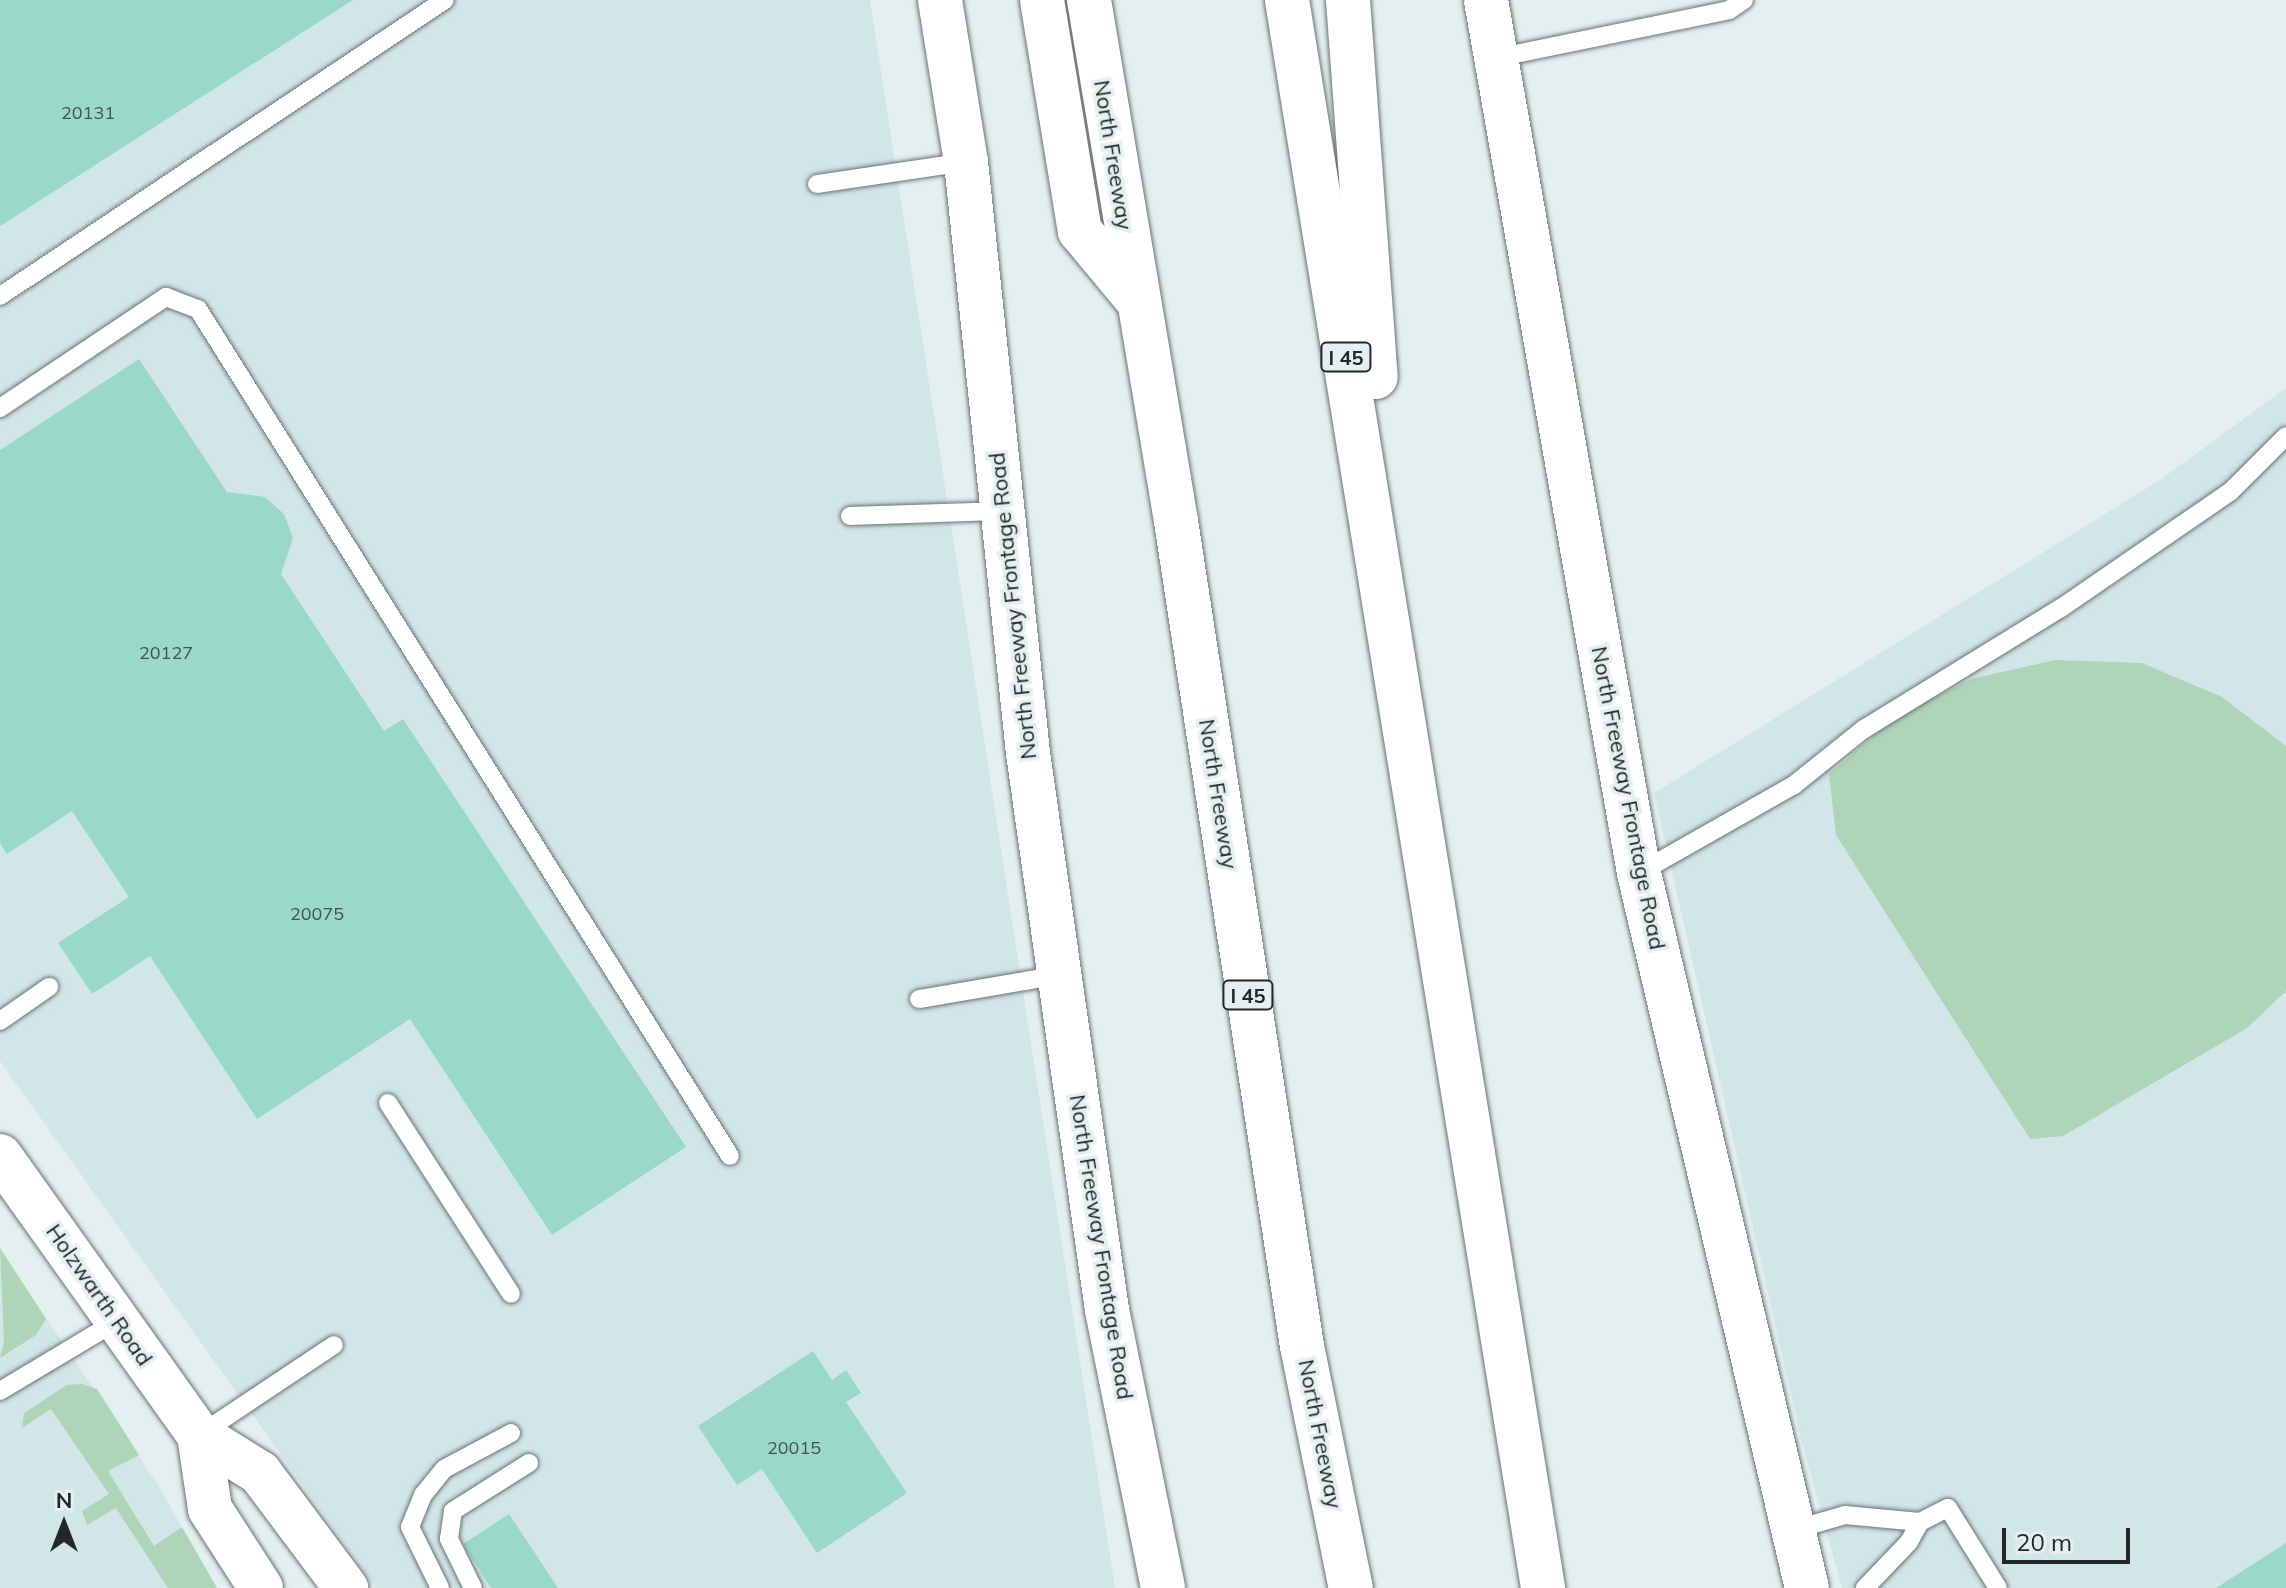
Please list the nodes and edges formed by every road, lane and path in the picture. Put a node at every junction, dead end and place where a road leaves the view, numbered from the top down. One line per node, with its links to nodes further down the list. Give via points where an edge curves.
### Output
1 (445, 0): 12 (lane)
2 (940, 0): 10 (main road, North Freeway Frontage Road)
3 (1042, 0): 13 (main road, via 1080,231)
4 (1089, 0): 13 (main road, North Freeway / I 45)
5 (1287, 0): 18 (main road, I 45)
6 (1348, 0): 18 (main road)
7 (1486, 0): 9 (main road, North Freeway Frontage Road)
8 (1744, 0): 9 (lane, via 1729,10)
9 (1496, 58): 19 (main road, North Freeway Frontage Road)
10 (966, 162): 11 (lane); 16 (main road, North Freeway Frontage Road)
11 (817, 184)
12 (0, 296)
13 (1135, 297): 41 (main road, North Freeway / I 45, via 1176,521 1302,1346)
14 (0, 408): 26 (lane, via 166,297 198,309)
15 (2286, 436): 19 (lane, via 2230,492 2061,608 1864,729 1794,785)
16 (1003, 511): 17 (lane); 20 (main road, North Freeway Frontage Road, via 1028,753)
17 (850, 516)
18 (1405, 714): 42 (main road, I 45)
19 (1639, 873): 35 (main road, North Freeway Frontage Road)
20 (1059, 975): 22 (lane); 40 (main road, North Freeway Frontage Road, via 1107,1310)
21 (49, 987): 23 (lane)
22 (919, 999)
23 (0, 1021)
24 (388, 1103): 27 (lane)
25 (0, 1156): 28 (main road, Holzwarth Road)
26 (730, 1156)
27 (511, 1294)
28 (117, 1321): 30 (lane); 32 (main road, Holzwarth Road)
29 (334, 1345): 32 (lane)
30 (0, 1391)
31 (511, 1433): 38 (lane, via 444,1469 423,1495 410,1527)
32 (199, 1435): 36 (main road, Holzwarth Road, via 210,1509); 37 (main road, Holzwarth Road, via 260,1473)
33 (529, 1463): 39 (lane, via 453,1511 449,1539)
34 (1920, 1522): 35 (lane, via 1845,1515); 44 (lane, via 1909,1542); 45 (lane, via 1948,1508)
35 (1793, 1530): 43 (main road, North Freeway Frontage Road)
36 (261, 1588)
37 (346, 1588)
38 (440, 1588)
39 (473, 1588)
40 (1163, 1588)
41 (1351, 1588)
42 (1543, 1588)
43 (1807, 1588)
44 (1865, 1588)
45 (1998, 1588)

